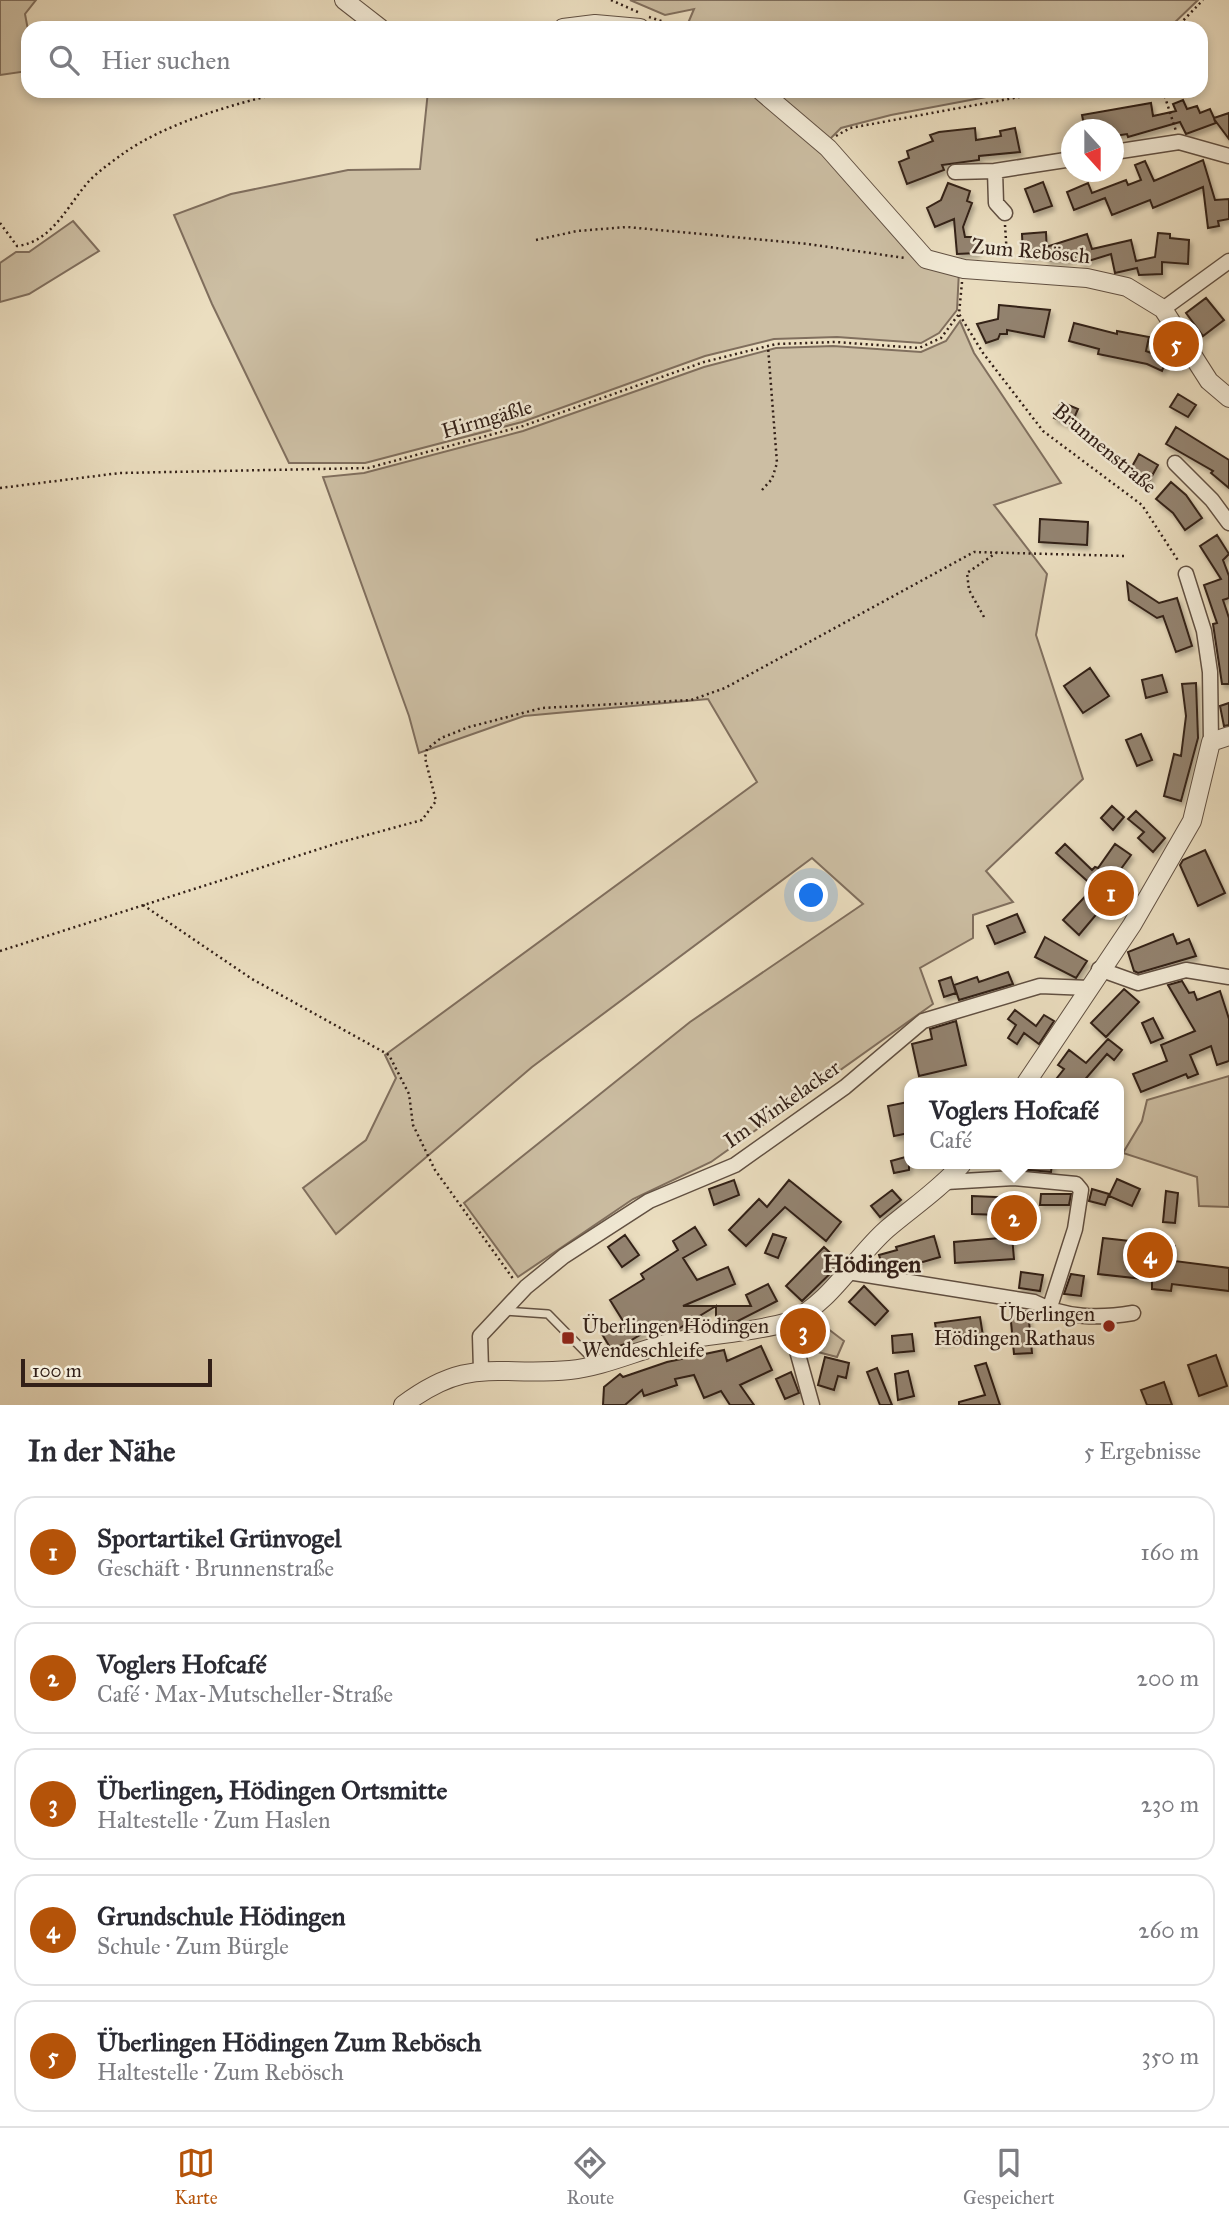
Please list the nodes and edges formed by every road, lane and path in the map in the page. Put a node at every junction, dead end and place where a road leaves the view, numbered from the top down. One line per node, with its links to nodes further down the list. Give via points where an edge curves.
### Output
1 (344, 0): 3 (street)
2 (1203, 0): 4 (path)
3 (371, 21)
4 (1183, 21)
5 (263, 98): 18 (path, via 216,111 127,151 92,178 50,232 32,244 18,246)
6 (771, 98): 11 (street)
7 (1015, 98): 9 (path)
8 (1165, 98): 10 (path)
9 (842, 131): 11 (path); 11 (path)
10 (1179, 142): 12 (street); 13 (street)
11 (835, 144): 20 (street)
12 (1124, 150)
13 (1229, 156)
14 (1061, 161): 15 (street)
15 (995, 171): 16 (street); 17 (street, via 996,204)
16 (955, 173)
17 (1005, 213): 23 (path)
18 (0, 223)
19 (536, 240): 20 (path, via 627,227)
20 (926, 259): 22 (street, Zum Rebösch)
21 (1229, 261): 24 (street)
22 (964, 269): 23 (street, Zum Rebösch); 25 (path)
23 (1008, 270): 24 (street, Zum Rebösch, via 1127,287)
24 (1163, 309): 27 (street, Zum Rebösch, via 1209,381)
25 (959, 314): 26 (path, Hirmgäßle, via 941,338 919,348 835,342); 34 (path, Brunnenstraße, via 983,354 1043,432 1142,505)
26 (768, 347): 29 (path, Hirmgäßle, via 704,362 523,426 368,468 120,473); 30 (path, via 777,463)
27 (1229, 398)
28 (1175, 463): 31 (street)
29 (0, 488)
30 (762, 490)
31 (1229, 523)
32 (999, 551): 33 (path); 35 (path, via 967,573 969,590); 38 (path, via 974,552 945,566 780,660 691,700 542,708 441,738 427,749 425,758 436,801 422,820)
33 (1126, 556)
34 (1186, 574): 37 (street, via 1204,631)
35 (984, 617)
36 (1229, 736): 37 (street)
37 (1211, 742): 40 (street, via 1192,821 1132,925)
38 (143, 905): 39 (path); 47 (path, via 252,979 389,1055 410,1094 413,1125 435,1170 513,1280)
39 (0, 951)
40 (1099, 970): 41 (street, via 1138,983 1186,970); 42 (street)
41 (1229, 977)
42 (1088, 988): 43 (street); 47 (street, Im Winkelacker, via 1040,986 923,1021 845,1087 735,1165 649,1201 564,1256)
43 (1029, 1078)
44 (958, 1169): 45 (street)
45 (946, 1182): 46 (street, via 886,1230); 48 (street, via 1014,1178 1076,1184 1081,1190 1075,1229)
46 (848, 1272): 48 (street, via 1034,1302); 51 (street)
47 (526, 1287): 49 (street, Im Winkelacker)
48 (1049, 1310): 50 (street, via 1103,1318)
49 (505, 1311): 52 (lane, via 548,1314); 53 (street, Im Winkelacker, via 480,1336)
50 (1133, 1314)
51 (789, 1322): 52 (street, via 677,1341); 55 (street)
52 (598, 1365): 53 (street, via 569,1370)
53 (481, 1370): 54 (street, via 430,1385)
54 (403, 1405)
55 (812, 1405)

